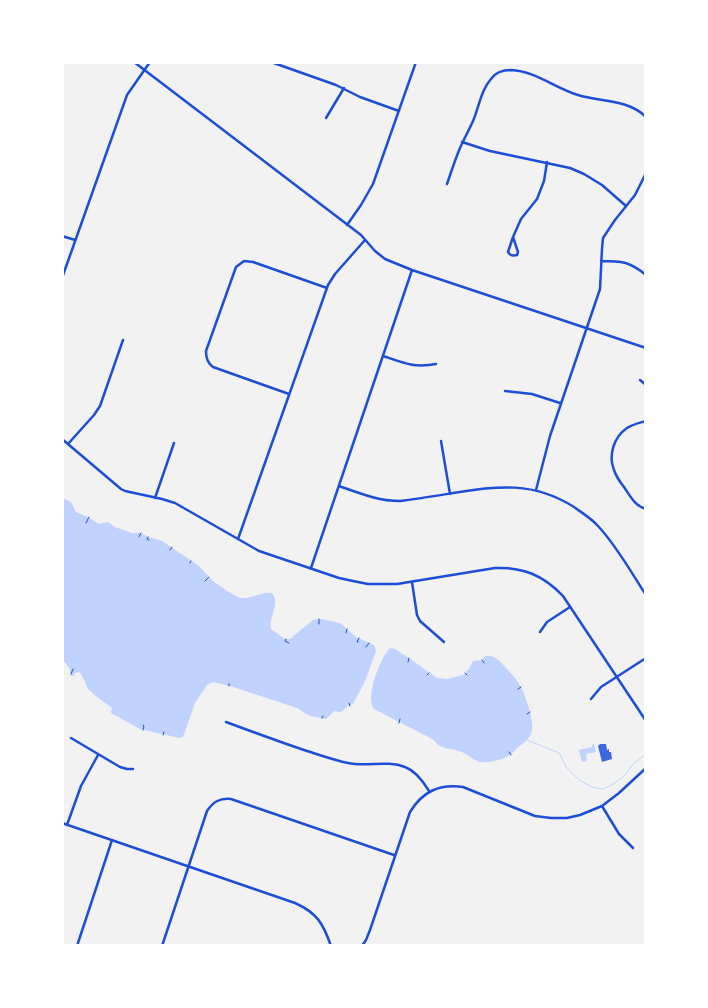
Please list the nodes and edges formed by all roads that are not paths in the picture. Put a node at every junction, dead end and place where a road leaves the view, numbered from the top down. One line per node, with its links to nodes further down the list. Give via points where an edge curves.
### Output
1 (134, 62): 5 (street)
2 (150, 62): 5 (street)
3 (271, 62): 6 (street)
4 (416, 62): 7 (street)
5 (144, 70): 15 (street); 18 (street, via 127,95)
6 (344, 88): 7 (street, via 360,98); 9 (street)
7 (399, 111): 15 (street, via 373,184)
8 (646, 117): 10 (street, via 620,103 578,95 530,74 505,70 494,75 487,84)
9 (326, 118)
10 (462, 142): 11 (street); 13 (street)
11 (547, 162): 14 (street, via 584,174); 17 (street, via 537,199)
12 (646, 173): 14 (street)
13 (447, 184)
14 (626, 206): 20 (street, via 603,238)
15 (347, 225): 19 (street)
16 (62, 236): 18 (street)
17 (513, 237): 17 (street, via 508,252 513,256 518,252)
18 (76, 240): 23 (street)
19 (365, 240): 21 (street, via 385,259); 24 (street)
20 (601, 261): 22 (street, via 623,262); 25 (street, via 600,289)
21 (412, 270): 25 (street); 28 (street)
22 (646, 274)
23 (62, 278)
24 (327, 288): 33 (street); 33 (street, via 248,261 236,267 229,286 206,351 209,364)
25 (586, 328): 27 (street); 34 (street)
26 (123, 340): 39 (street, via 100,406)
27 (646, 348)
28 (383, 356): 29 (street, via 409,365); 40 (street)
29 (436, 364)
30 (640, 380): 31 (street)
31 (646, 384)
32 (505, 391): 34 (street)
33 (289, 394): 45 (street)
34 (560, 402): 41 (street)
35 (646, 421): 44 (street, via 626,428 614,442 611,452 613,468 631,499)
36 (62, 439): 39 (street)
37 (441, 441): 42 (street)
38 (174, 443): 43 (street)
39 (68, 444): 43 (street, via 125,492)
40 (339, 486): 42 (street, via 389,501); 46 (street)
41 (536, 490): 42 (street, via 495,487); 48 (street, via 562,500 597,524)
42 (450, 494)
43 (155, 498): 45 (street, via 175,503)
44 (646, 509)
45 (238, 539): 46 (street, via 259,551)
46 (311, 568): 47 (street, via 368,584)
47 (412, 582): 49 (street, via 495,568 515,568 530,572 554,586); 51 (street, via 420,621)
48 (646, 595)
49 (570, 607): 50 (street, via 547,622); 53 (street)
50 (540, 632)
51 (444, 642)
52 (646, 658): 53 (street)
53 (616, 677): 54 (street); 55 (street)
54 (591, 699)
55 (646, 721)
56 (226, 722): 61 (street, via 348,763 404,766 418,775)
57 (71, 738): 58 (street)
58 (98, 755): 60 (street, via 124,769); 64 (street, via 81,786)
59 (646, 768): 62 (street)
60 (133, 769)
61 (429, 792): 62 (street, via 444,786 463,786 523,812 551,818 580,816); 67 (street, via 410,812)
62 (602, 806): 66 (street, via 619,834)
63 (62, 823): 64 (street)
64 (67, 825): 65 (street)
65 (112, 840): 68 (street); 69 (street)
66 (633, 848)
67 (395, 855): 68 (street, via 224,798 207,811); 72 (street)
68 (189, 866): 70 (street); 71 (street, via 295,903 313,913 321,922)
69 (77, 946)
70 (162, 946)
71 (330, 946)
72 (362, 946)

